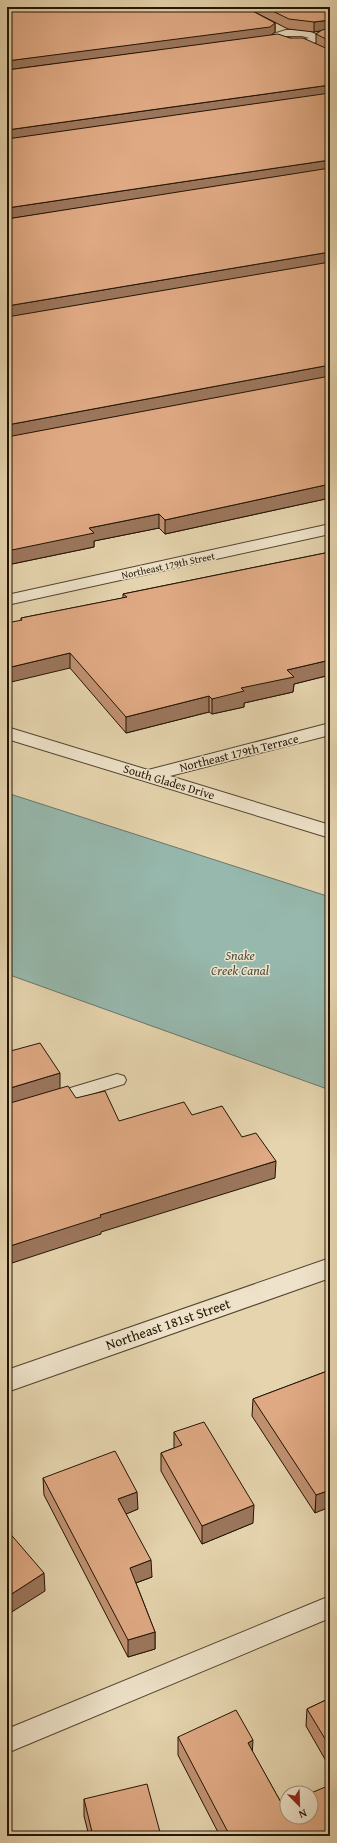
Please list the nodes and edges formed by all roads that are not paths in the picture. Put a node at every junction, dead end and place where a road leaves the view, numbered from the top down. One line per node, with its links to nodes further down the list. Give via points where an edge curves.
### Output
1 (276, 28): 2 (street)
2 (286, 33): 3 (street, via 317,35 315,39); 3 (street, via 276,36 273,41)
3 (304, 43): 4 (street)
4 (316, 49)
5 (330, 529): 6 (street, Northeast 179th Street)
6 (7, 600)
7 (330, 729): 9 (street, Northeast 179th Terrace)
8 (7, 733): 9 (street, South Glades Drive)
9 (148, 776): 10 (street, South Glades Drive)
10 (330, 832)
11 (117, 1080): 12 (lane)
12 (7, 1114)
13 (330, 1268): 14 (street, Northeast 181st Street)
14 (7, 1381)
15 (330, 1606): 16 (lane)
16 (7, 1741)

